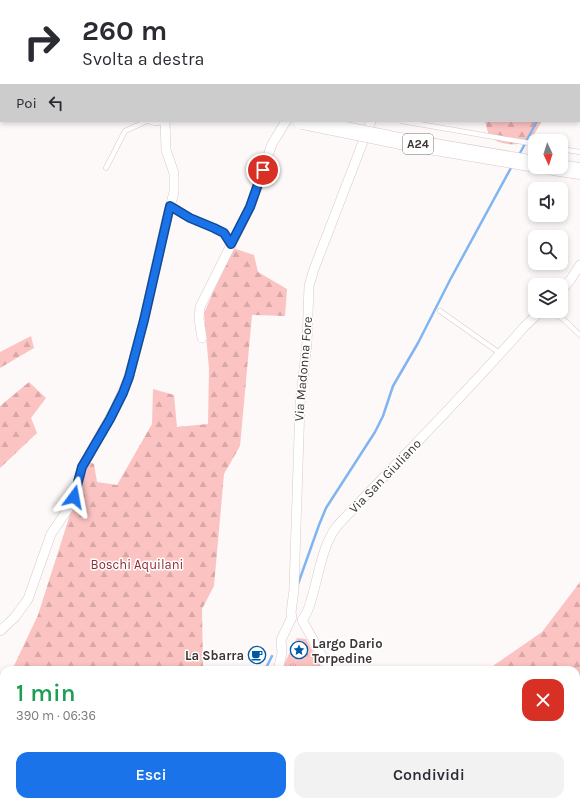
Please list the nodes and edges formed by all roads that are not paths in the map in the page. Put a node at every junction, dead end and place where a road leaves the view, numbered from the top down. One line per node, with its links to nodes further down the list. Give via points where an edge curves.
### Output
1 (146, 122): 16 (lane, via 125,131)
2 (152, 122): 3 (lane)
3 (165, 122): 19 (street, via 166,150 174,176 174,192)
4 (285, 122): 20 (street, via 274,140 252,202)
5 (307, 122): 15 (highway, A24, bridge)
6 (357, 122): 12 (highway, A24)
7 (371, 122): 30 (street, Via Madonna Fore, via 309,286 300,410)
8 (408, 122): 9 (lane)
9 (528, 143)
10 (568, 150): 11 (lane)
11 (580, 152)
12 (528, 153)
13 (568, 159): 14 (highway)
14 (580, 161)
15 (528, 163)
16 (106, 168)
17 (568, 169): 18 (highway)
18 (580, 171)
19 (170, 206): 20 (lane, via 224,233); 32 (street, via 126,385 82,467 73,500 66,514 51,534 26,602)
20 (231, 244): 28 (street, via 200,307)
21 (580, 265): 22 (street)
22 (577, 278): 23 (street)
23 (568, 285)
24 (440, 311): 29 (lane)
25 (534, 318): 29 (street, Via San Giuliano)
26 (561, 318): 27 (lane)
27 (580, 335)
28 (202, 338)
29 (500, 354): 31 (street, Via San Giuliano, via 334,531 326,546 311,601)
30 (292, 617): 31 (street); 33 (street, via 281,640)
31 (302, 620): 34 (street)
32 (0, 631)
33 (279, 666)
34 (328, 666)

